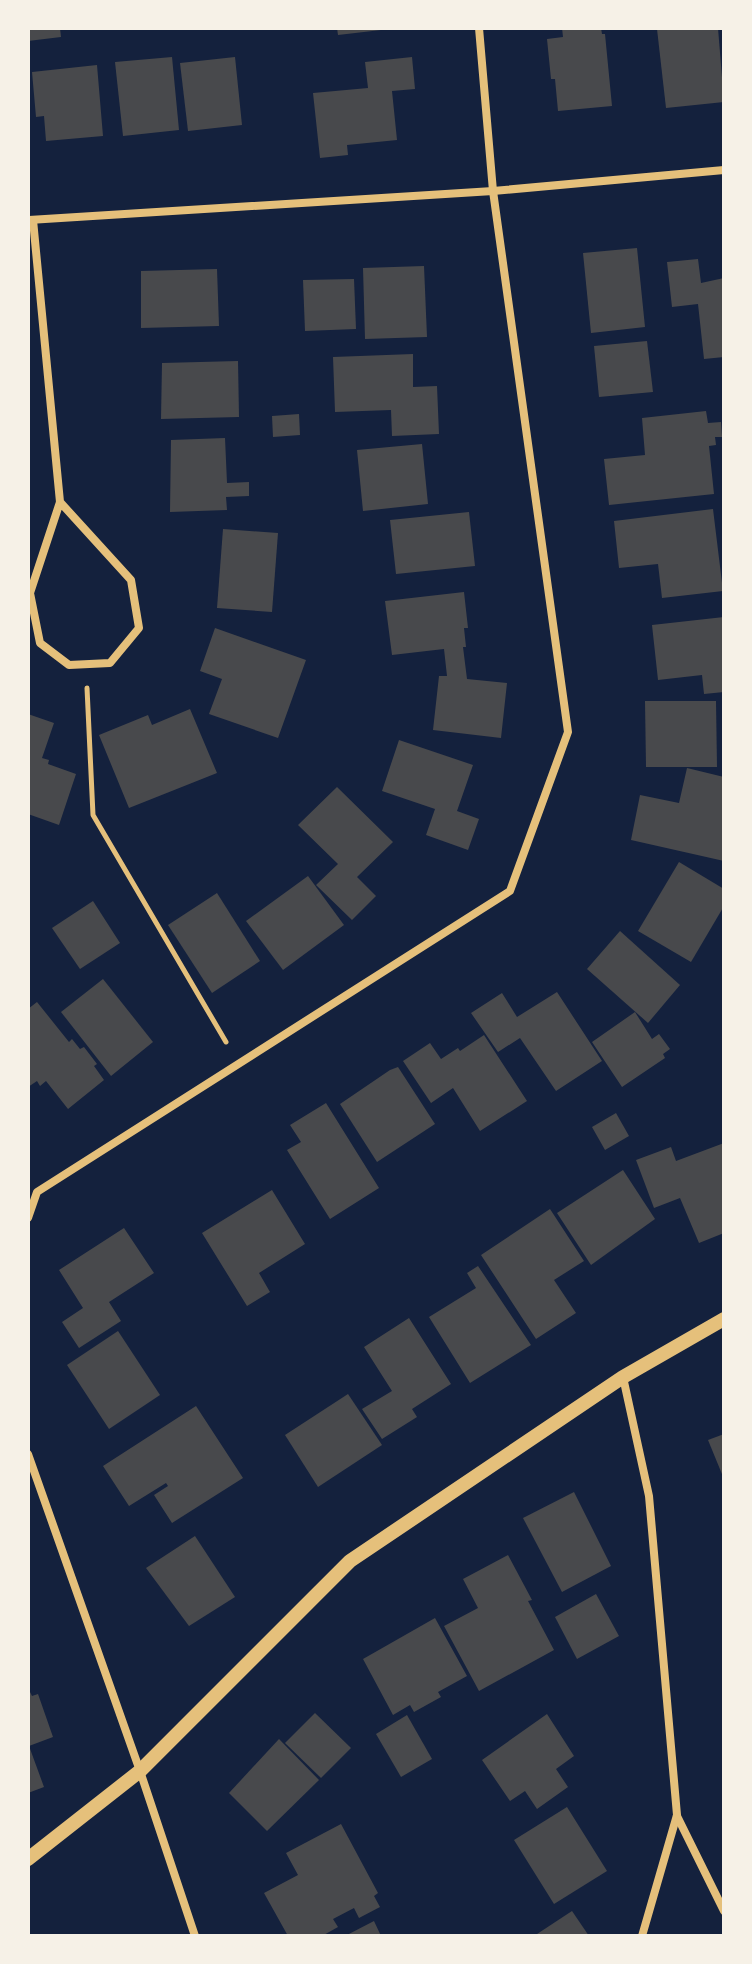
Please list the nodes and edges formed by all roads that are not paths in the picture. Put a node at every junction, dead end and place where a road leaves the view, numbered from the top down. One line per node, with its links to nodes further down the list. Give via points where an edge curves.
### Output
1 (479, 28): 3 (street)
2 (724, 170): 3 (street)
3 (493, 191): 4 (street); 6 (street, via 568,732 510,891 37,1192)
4 (30, 220): 5 (street)
5 (60, 502): 5 (street, via 30,593 40,643 69,665 110,663 139,628 131,580)
6 (28, 1218)
7 (724, 1319): 8 (street)
8 (623, 1377): 10 (street, via 350,1561); 11 (street, via 649,1496)
9 (28, 1454): 10 (street)
10 (140, 1771): 12 (street); 14 (street)
11 (677, 1815): 13 (street); 15 (street)
12 (28, 1859)
13 (724, 1911)
14 (195, 1936)
15 (642, 1936)

